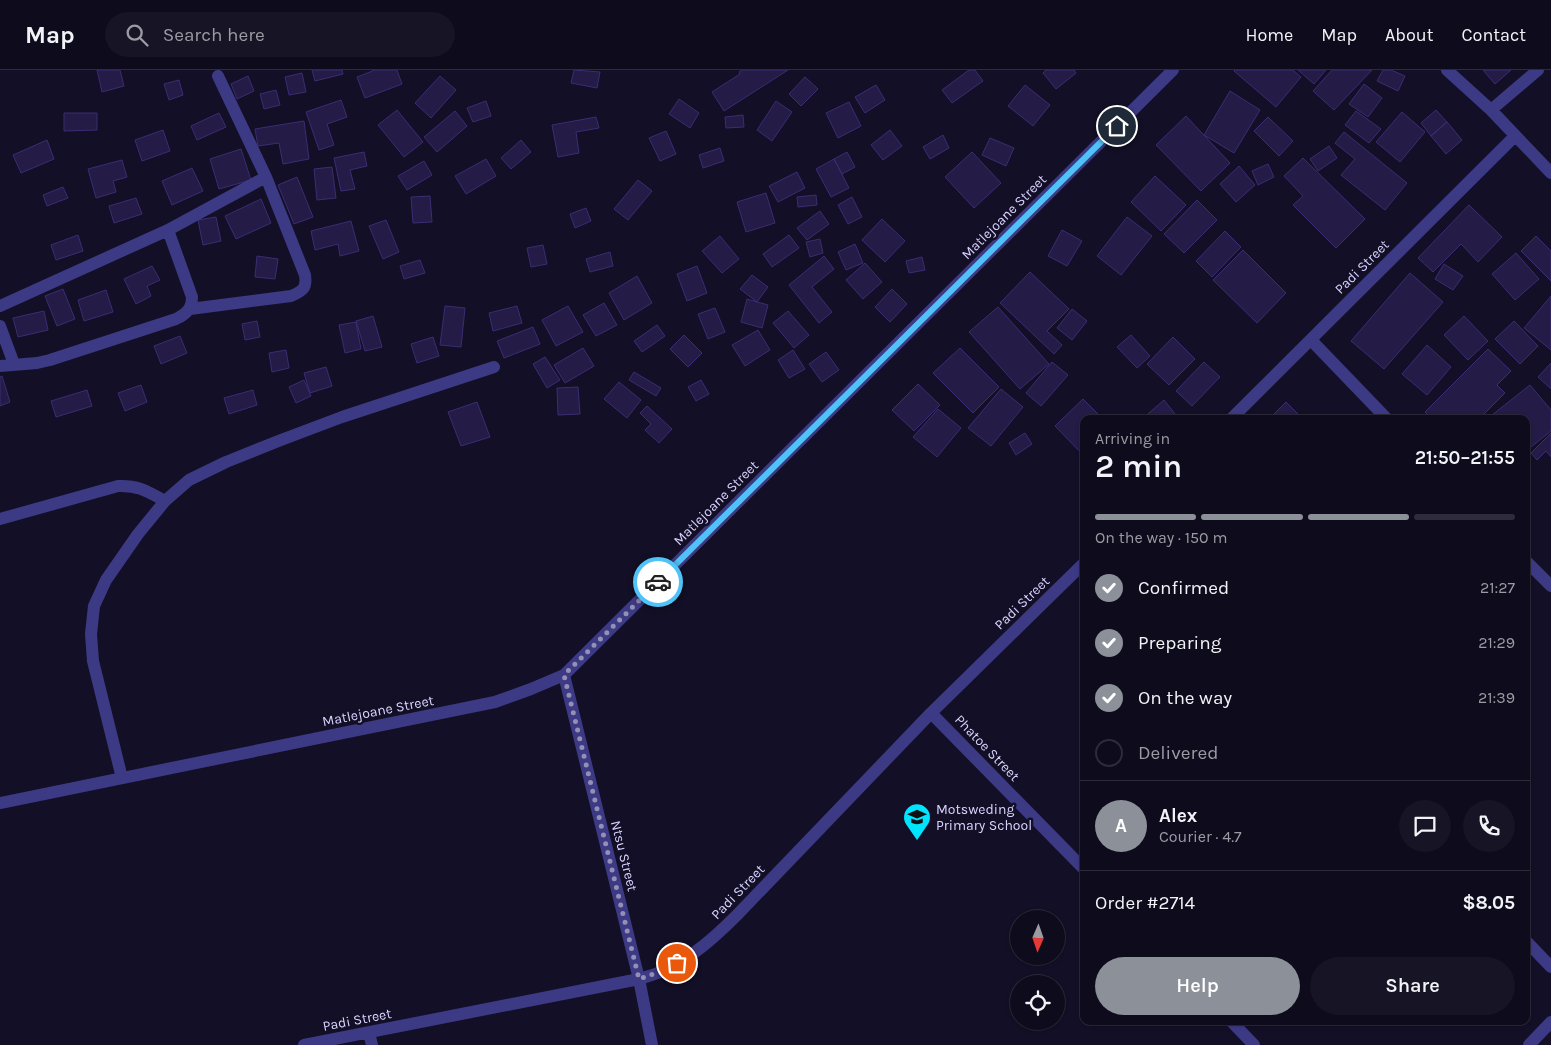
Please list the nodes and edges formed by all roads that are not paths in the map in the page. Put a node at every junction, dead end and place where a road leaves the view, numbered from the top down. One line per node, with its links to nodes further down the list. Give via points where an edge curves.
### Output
1 (1173, 70): 24 (street, Matlejoane Street)
2 (1447, 70): 5 (street)
3 (1538, 70): 5 (street)
4 (218, 76): 8 (street)
5 (1490, 110): 6 (street)
6 (1514, 136): 7 (street); 13 (street, Padi Street)
7 (1551, 173)
8 (266, 177): 9 (street); 11 (street, via 305,275 304,290 291,296)
9 (168, 230): 10 (street); 11 (street, via 192,297)
10 (0, 306)
11 (190, 309): 14 (street, via 176,319 50,360 37,364)
12 (0, 326): 14 (street)
13 (1310, 340): 17 (street, Padi Street); 18 (street)
14 (14, 364): 15 (street)
15 (0, 366)
16 (494, 367): 19 (street, via 342,417 226,462 189,480)
17 (1235, 415)
18 (1383, 415)
19 (165, 501): 20 (street, via 144,489 118,486); 26 (street, via 106,580 94,606 93,661)
20 (0, 519)
21 (1530, 565): 23 (street)
22 (1080, 567): 25 (street, Padi Street)
23 (1551, 586)
24 (564, 675): 26 (street, Matlejoane Street, via 495,702); 31 (street, Ntsu Street)
25 (931, 713): 28 (street, Phatoe Street); 31 (street, Padi Street, via 713,938 665,970)
26 (122, 778): 27 (street, Matlejoane Street)
27 (0, 803)
28 (1080, 866)
29 (1530, 945): 30 (street)
30 (1551, 967)
31 (639, 979): 34 (street, Padi Street); 36 (street, Ntsu Street)
32 (1551, 1022): 38 (street)
33 (1235, 1025): 37 (street)
34 (370, 1039): 35 (street, Padi Street)
35 (304, 1045)
36 (652, 1045)
37 (1254, 1045)
38 (1529, 1045)

